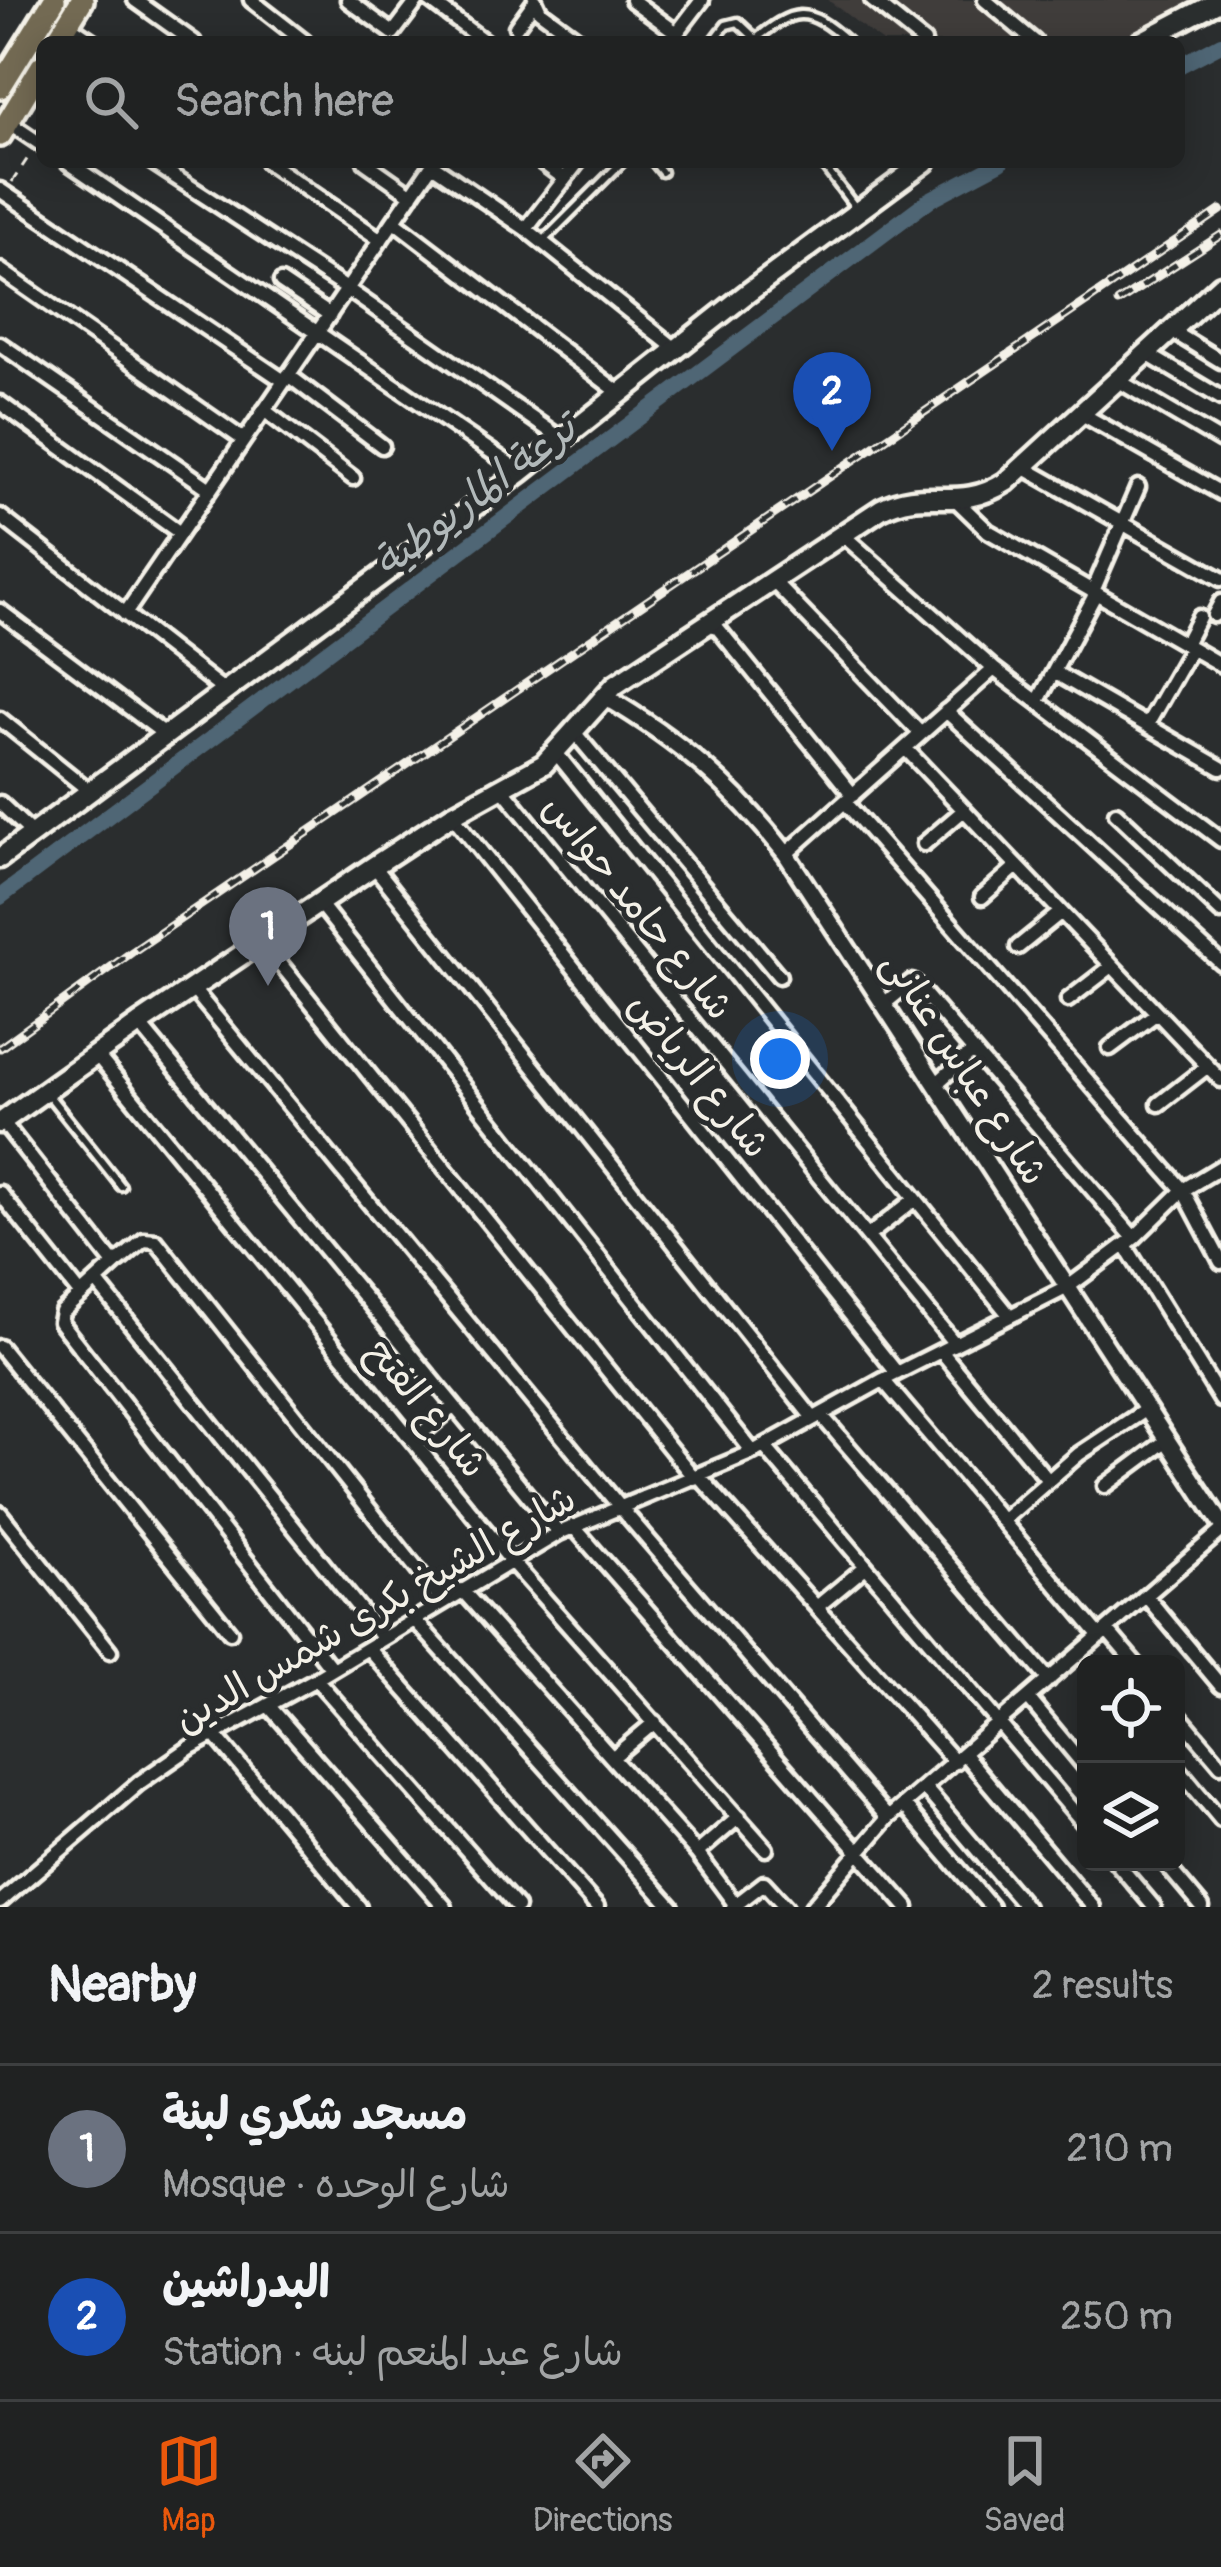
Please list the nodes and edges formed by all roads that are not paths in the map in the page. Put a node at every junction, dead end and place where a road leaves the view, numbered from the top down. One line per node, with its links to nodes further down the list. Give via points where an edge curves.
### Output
1 (54, 0): 30 (highway)
2 (82, 0): 15 (highway)
3 (135, 0): 16 (street)
4 (251, 0): 17 (street)
5 (348, 0): 6 (street, via 393,33)
6 (418, 0)
7 (429, 0): 18 (street)
8 (535, 0): 14 (street); 19 (street)
9 (632, 0): 20 (street)
10 (702, 0): 21 (street)
11 (872, 0): 26 (street)
12 (985, 0): 27 (street)
13 (1218, 1): 28 (main road)
14 (516, 27)
15 (62, 33)
16 (186, 36)
17 (297, 36)
18 (474, 36)
19 (574, 36)
20 (671, 36)
21 (675, 36)
22 (718, 36): 23 (lane, via 738,22)
23 (750, 36)
24 (759, 36): 25 (lane, via 800,13)
25 (840, 36)
26 (917, 36)
27 (1028, 36)
28 (1152, 36)
29 (36, 83): 31 (highway)
30 (0, 87)
31 (4, 128): 32 (street)
32 (36, 145)
33 (77, 168): 59 (street)
34 (161, 168): 57 (street)
35 (277, 168): 52 (street)
36 (374, 168): 48 (street)
37 (430, 168): 48 (street)
38 (439, 168): 51 (street)
39 (550, 168): 46 (street)
40 (573, 168): 46 (street)
41 (616, 168): 53 (lane)
42 (659, 168): 45 (lane)
43 (826, 168): 49 (lane)
44 (917, 168): 49 (main road)
45 (662, 172)
46 (565, 179): 51 (street)
47 (0, 190): 65 (street)
48 (412, 195): 50 (street)
49 (858, 210): 62 (main road)
50 (394, 221): 52 (street); 67 (street)
51 (526, 229): 53 (street)
52 (381, 240): 57 (street)
53 (542, 242): 62 (street)
54 (0, 270): 72 (street)
55 (280, 282): 58 (street)
56 (1221, 285): 60 (main road)
57 (347, 289): 58 (street); 73 (street)
58 (329, 315): 59 (street)
59 (318, 331): 65 (street); 77 (street)
60 (1172, 331): 63 (main road); 64 (street)
61 (0, 344): 80 (street)
62 (677, 350): 67 (main road)
63 (1147, 354): 66 (main road); 68 (street)
64 (1221, 361)
65 (286, 378): 70 (street); 75 (street)
66 (1119, 381): 71 (main road); 74 (street)
67 (621, 394): 73 (main road)
68 (1221, 398)
69 (0, 404): 85 (street)
70 (264, 410): 72 (street); 78 (street)
71 (1082, 414): 76 (main road); 81 (street)
72 (244, 440): 80 (street)
73 (563, 440): 77 (main road)
74 (1221, 441)
75 (382, 446)
76 (1023, 467): 82 (main road, via 988,494); 84 (street)
77 (521, 472): 98 (main road)
78 (352, 478)
79 (1138, 487): 84 (street)
80 (210, 489): 85 (street)
81 (1221, 493)
82 (957, 501): 86 (main road, via 893,502); 89 (street, via 988,531)
83 (0, 515): 92 (street)
84 (1122, 522): 87 (street); 89 (street)
85 (180, 533): 92 (street)
86 (843, 535): 88 (main road); 96 (street)
87 (1221, 578)
88 (773, 581): 93 (main road); 105 (street)
89 (1094, 592): 94 (street); 97 (street)
90 (0, 611): 106 (street)
91 (1211, 611): 94 (street)
92 (125, 614): 98 (street)
93 (712, 622): 99 (main road); 112 (street)
94 (1188, 646): 95 (street); 103 (street)
95 (1221, 664)
96 (994, 669): 100 (street); 101 (street)
97 (1054, 672): 100 (street); 103 (street)
98 (226, 692): 106 (main road)
99 (604, 696): 104 (main road); 120 (street, شارع عباس عنانى, via 707,766)
100 (1038, 700): 118 (street)
101 (946, 711): 105 (street); 130 (street)
102 (0, 719): 111 (street)
103 (1147, 725): 109 (street)
104 (574, 732): 108 (main road); 132 (street)
105 (921, 734): 107 (street)
106 (167, 736): 111 (main road)
107 (905, 748): 112 (street); 114 (street)
108 (556, 754): 110 (main road); 152 (street)
109 (1221, 768)
110 (502, 788): 116 (main road); 153 (street, شارع حامد حواس)
111 (91, 792): 117 (main road)
112 (849, 798): 120 (street); 150 (street)
113 (0, 803): 117 (street)
114 (964, 810): 119 (street); 123 (street)
115 (1116, 813): 127 (street)
116 (452, 815): 122 (main road); 164 (street, شارع الرياض)
117 (33, 834): 121 (main road)
118 (1221, 840)
119 (924, 844)
120 (786, 854): 135 (street, شارع عباس عنانى)
121 (0, 858)
122 (374, 866): 125 (main road); 169 (street)
123 (1018, 866): 124 (street); 126 (street)
124 (982, 897)
125 (319, 902): 128 (main road); 172 (street)
126 (1061, 912): 129 (street); 131 (street)
127 (1221, 912)
128 (262, 940): 133 (main road); 173 (street)
129 (1018, 947)
130 (1221, 963)
131 (1112, 966): 134 (street); 136 (street)
132 (779, 976)
133 (192, 988): 137 (main road); 176 (street)
134 (1068, 1000)
135 (884, 1004): 139 (street, via 914,982); 143 (street, شارع عباس عنانى)
136 (1157, 1013): 138 (street); 141 (street)
137 (139, 1024): 140 (main road); 167 (street)
138 (1110, 1048)
139 (973, 1051): 143 (street); 154 (street)
140 (95, 1054): 144 (main road); 170 (street, شارع الفتح)
141 (1208, 1066): 142 (street); 145 (street)
142 (1221, 1080)
143 (936, 1084): 158 (street, شارع عباس عنانى)
144 (45, 1090): 146 (main road); 148 (lane)
145 (1160, 1104)
146 (1, 1122): 155 (street)
147 (1217, 1169): 149 (street); 150 (street, شارع الشيخ بكرى شمس الدين)
148 (121, 1186)
149 (1221, 1187)
150 (1183, 1190): 154 (street, شارع الشيخ بكرى شمس الدين); 156 (street)
151 (0, 1193): 159 (street)
152 (915, 1199): 153 (street); 160 (street)
153 (868, 1236): 161 (street, شارع حامد حواس)
154 (1130, 1242): 158 (street, شارع الشيخ بكرى شمس الدين); 166 (street)
155 (117, 1262): 157 (street); 186 (street, via 145,1240 156,1241)
156 (1221, 1262)
157 (96, 1281): 159 (street); 191 (street)
158 (1068, 1287): 160 (street, شارع الشيخ بكرى شمس الدين); 168 (street, شارع عباس عنانى)
159 (81, 1295): 197 (street, via 60,1322)
160 (1010, 1316): 161 (street, شارع الشيخ بكرى شمس الدين)
161 (956, 1344): 163 (street, شارع الشيخ بكرى شمس الدين)
162 (0, 1347): 189 (street)
163 (941, 1351): 164 (street, شارع الشيخ بكرى شمس الدين); 174 (street)
164 (897, 1373): 165 (street, شارع الشيخ بكرى شمس الدين)
165 (883, 1380): 169 (street, شارع الشيخ بكرى شمس الدين); 178 (street)
166 (1221, 1400)
167 (454, 1406): 170 (street); 181 (street)
168 (1147, 1409): 171 (street, شارع عباس عنانى); 174 (street)
169 (817, 1416): 172 (street, شارع الشيخ بكرى شمس الدين); 199 (street)
170 (414, 1440): 182 (street, شارع الفتح)
171 (1167, 1440): 175 (street); 180 (street, شارع عباس عنانى)
172 (759, 1449): 173 (street, شارع الشيخ بكرى شمس الدين); 183 (street)
173 (697, 1477): 176 (street, شارع الشيخ بكرى شمس الدين); 187 (street)
174 (1047, 1479): 178 (street)
175 (1105, 1486)
176 (620, 1507): 179 (street, شارع الشيخ بكرى شمس الدين); 216 (street)
177 (0, 1514): 193 (street)
178 (1002, 1521): 190 (street)
179 (573, 1526): 181 (street, شارع الشيخ بكرى شمس الدين); 219 (street)
180 (1221, 1527): 185 (street)
181 (559, 1533): 182 (street, شارع الشيخ بكرى شمس الدين)
182 (511, 1561): 184 (street, شارع الشيخ بكرى شمس الدين); 203 (street, شارع الفتح)
183 (864, 1568): 187 (street); 204 (street)
184 (462, 1590): 186 (street, شارع الشيخ بكرى شمس الدين); 207 (street)
185 (1146, 1596): 190 (street); 200 (street)
186 (443, 1602): 188 (street, شارع الشيخ بكرى شمس الدين)
187 (818, 1606): 208 (street)
188 (415, 1619): 191 (street, شارع الشيخ بكرى شمس الدين); 230 (street)
189 (230, 1632)
190 (1103, 1633): 194 (street); 195 (street)
191 (383, 1639): 192 (street, شارع الشيخ بكرى شمس الدين)
192 (368, 1648): 197 (street, شارع الشيخ بكرى شمس الدين); 229 (street)
193 (110, 1652)
194 (1087, 1655)
195 (1126, 1655)
196 (1077, 1663): 199 (street)
197 (332, 1669): 198 (street, شارع الشيخ بكرى شمس الدين)
198 (316, 1678): 202 (street, شارع الشيخ بكرى شمس الدين); 228 (street)
199 (1049, 1680): 201 (street)
200 (1221, 1686)
201 (1028, 1698): 204 (street); 209 (street)
202 (268, 1705): 206 (street, شارع الشيخ بكرى شمس الدين); 227 (street)
203 (655, 1722): 207 (street); 215 (street, شارع الفتح)
204 (999, 1723): 208 (street); 214 (street)
205 (1185, 1723): 210 (street)
206 (214, 1734): 223 (street, شارع الشيخ بكرى شمس الدين, via 140,1783); 226 (street)
207 (612, 1758): 220 (street)
208 (959, 1758): 212 (street); 235 (street)
209 (1082, 1763)
210 (1221, 1766)
211 (1185, 1777): 217 (street)
212 (924, 1787): 213 (street); 234 (street)
213 (904, 1804): 216 (street); 233 (street)
214 (1077, 1815)
215 (739, 1817): 218 (street, شارع الفتح); 220 (street)
216 (888, 1818): 219 (street)
217 (1221, 1820)
218 (766, 1849)
219 (859, 1852): 224 (street); 232 (street)
220 (697, 1853): 225 (street)
221 (1124, 1871): 236 (street)
222 (1172, 1871): 237 (street)
223 (0, 1902)
224 (818, 1904)
225 (734, 1906): 231 (street, via 764,1883)
226 (359, 1907)
227 (446, 1907)
228 (517, 1907)
229 (597, 1907)
230 (672, 1907)
231 (786, 1907)
232 (907, 1907)
233 (992, 1907)
234 (1026, 1907)
235 (1093, 1907)
236 (1154, 1907)
237 (1202, 1907)

